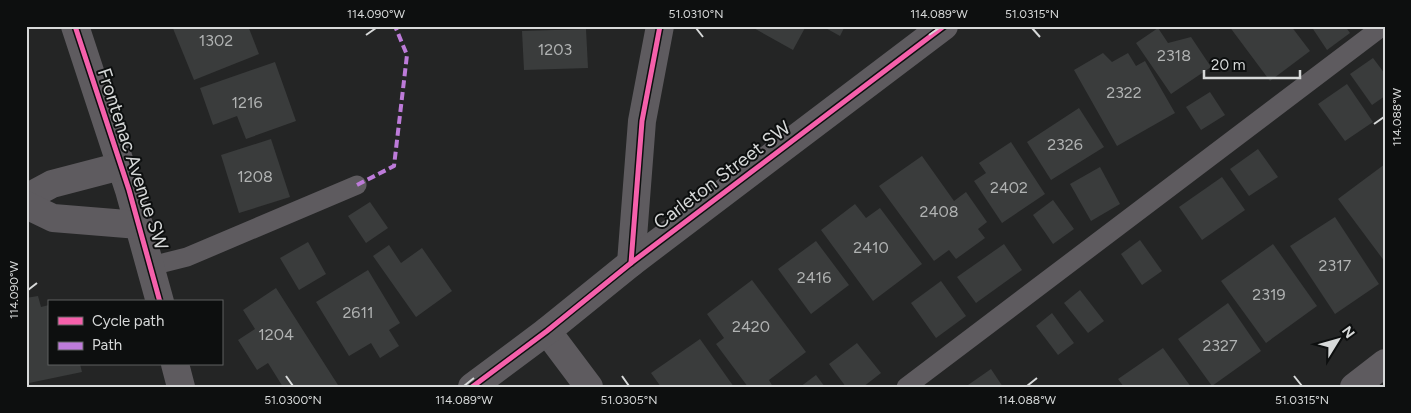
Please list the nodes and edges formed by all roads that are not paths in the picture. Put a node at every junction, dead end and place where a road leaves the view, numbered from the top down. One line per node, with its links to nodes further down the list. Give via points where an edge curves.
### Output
1 (74, 26): 5 (street, Frontenac Avenue SW)
2 (660, 26): 10 (street, via 642,121)
3 (944, 26): 10 (street, Carleton Street SW)
4 (1383, 26): 19 (lane)
5 (121, 166): 7 (street, via 52,184); 9 (street, Frontenac Avenue SW)
6 (357, 185): 11 (lane, via 187,257)
7 (26, 198)
8 (26, 205): 9 (street, via 53,218)
9 (139, 224): 11 (street, Frontenac Avenue SW)
10 (630, 263): 13 (street, Carleton Street SW)
11 (151, 266): 12 (street, Frontenac Avenue SW)
12 (160, 300)
13 (547, 330): 17 (street, Carleton Street SW); 18 (street)
14 (1385, 363): 20 (street)
15 (176, 366): 16 (street)
16 (181, 387)
17 (472, 387)
18 (589, 387)
19 (906, 387)
20 (1354, 387)

